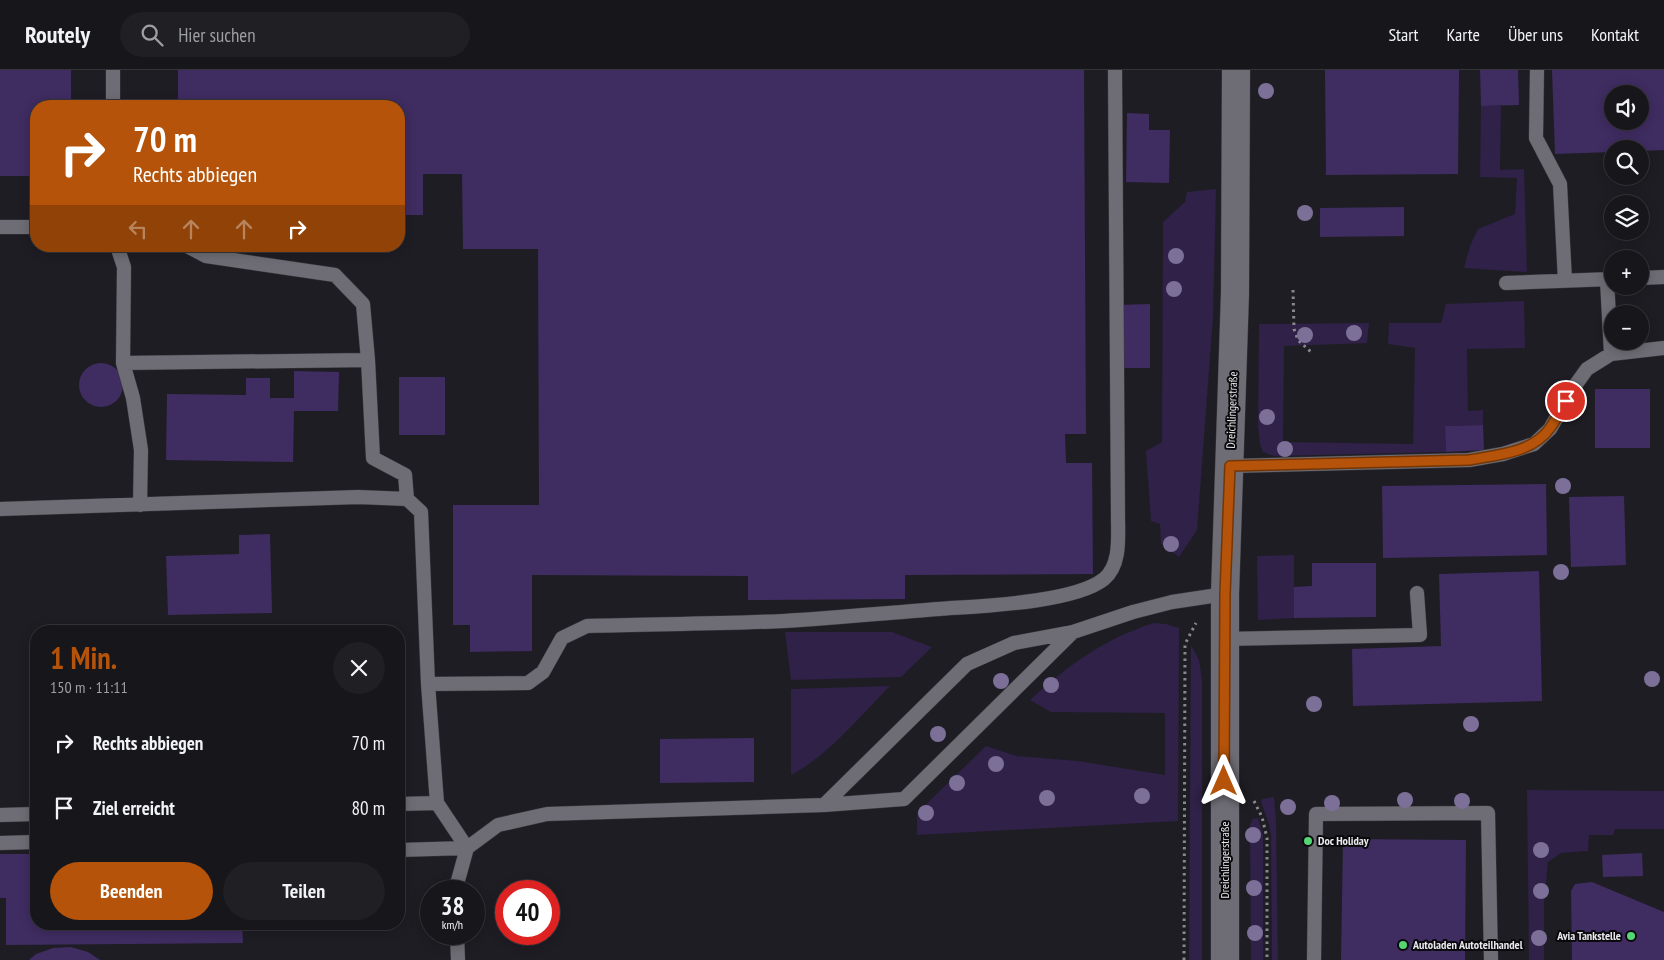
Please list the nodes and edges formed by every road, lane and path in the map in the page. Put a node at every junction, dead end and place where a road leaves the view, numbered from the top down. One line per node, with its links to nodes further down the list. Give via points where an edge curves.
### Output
1 (113, 70): 5 (lane)
2 (1115, 70): 30 (lane, via 1118,518 1117,555 1113,568 1104,578 1062,596 988,605 784,621 587,626 562,638 544,672 528,683)
3 (1236, 70): 22 (street, Dreichlingerstraße)
4 (1537, 70): 13 (lane, via 1536,138 1560,184)
5 (113, 100)
6 (0, 227): 7 (lane)
7 (30, 227)
8 (119, 252): 21 (lane, via 124,268)
9 (198, 252): 20 (lane, via 206,256 335,274 363,304)
10 (1664, 277): 11 (lane)
11 (1649, 278)
12 (1604, 279): 13 (lane)
13 (1565, 281): 14 (lane)
14 (1506, 283)
15 (1293, 290): 18 (path, via 1294,329 1298,340)
16 (1610, 295): 19 (lane)
17 (1664, 348): 19 (lane)
18 (1312, 353)
19 (1611, 354): 22 (lane, via 1587,369 1550,429 1534,444 1503,454 1469,460)
20 (368, 360): 21 (lane); 23 (lane, via 373,458 405,475)
21 (123, 363): 24 (lane, via 133,398 141,450)
22 (1230, 466): 27 (street, Dreichlingerstraße)
23 (407, 499): 24 (lane, via 358,497); 30 (lane, via 421,512)
24 (140, 505): 25 (lane)
25 (0, 509)
26 (1417, 593): 29 (lane, via 1420,635)
27 (1225, 594): 28 (lane, via 1172,602); 29 (street, Dreichlingerstraße); 44 (path, via 1193,627 1185,644)
28 (1073, 632): 34 (lane, via 1014,643 967,664); 34 (lane, via 904,799)
29 (1224, 639): 45 (street, Dreichlingerstraße)
30 (428, 684): 32 (lane)
31 (1250, 796): 46 (path, via 1262,817 1267,838)
32 (437, 803): 33 (lane); 39 (lane)
33 (405, 804)
34 (824, 804): 39 (lane, via 546,814 498,825)
35 (30, 814): 36 (lane)
36 (0, 815)
37 (30, 842): 38 (lane)
38 (0, 843)
39 (467, 848): 40 (lane); 41 (lane)
40 (405, 850)
41 (458, 880)
42 (457, 945): 43 (lane)
43 (458, 960)
44 (1184, 960)
45 (1225, 960)
46 (1267, 960)
47 (1314, 960): 48 (lane, via 1316,814 1488,813)
48 (1491, 960)

